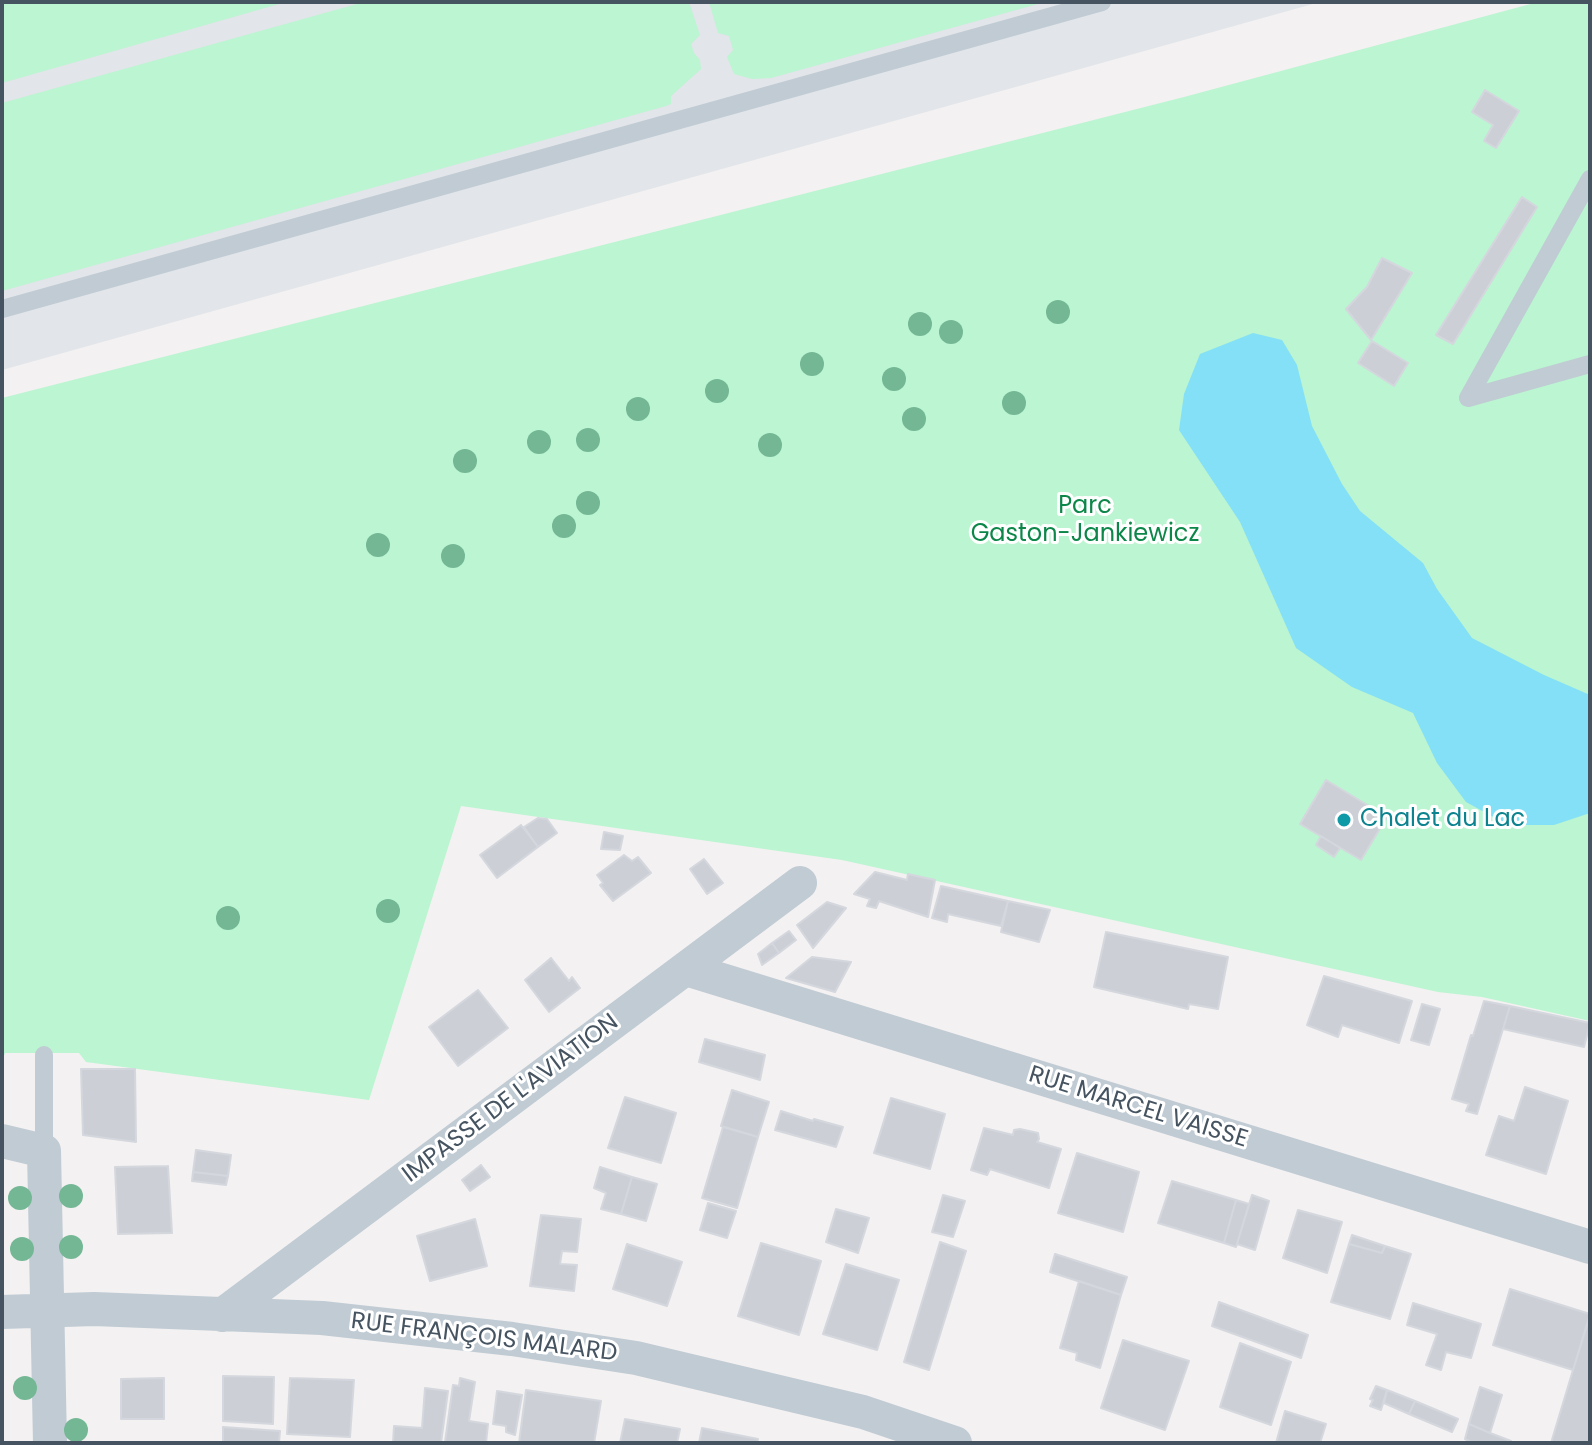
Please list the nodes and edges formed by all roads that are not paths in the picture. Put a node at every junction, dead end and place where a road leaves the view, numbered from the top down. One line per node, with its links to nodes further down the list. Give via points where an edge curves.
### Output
1 (1102, 2): 3 (lane)
2 (1590, 179): 4 (lane, via 1468,398)
3 (2, 309)
4 (1590, 364)
5 (800, 883): 6 (street, IMPASSE DE L'AVIATION)
6 (686, 969): 10 (street, RUE MARCEL VAISSE); 13 (street, IMPASSE DE L'AVIATION)
7 (44, 1055): 9 (lane)
8 (2, 1141): 9 (street)
9 (44, 1151): 11 (street)
10 (1590, 1247)
11 (48, 1311): 12 (street, RUE FRANÇOIS MALARD); 13 (street, RUE FRANÇOIS MALARD); 14 (street)
12 (2, 1312)
13 (222, 1315): 15 (street, RUE FRANÇOIS MALARD, via 322,1318 636,1358 863,1412)
14 (50, 1443)
15 (955, 1443)

